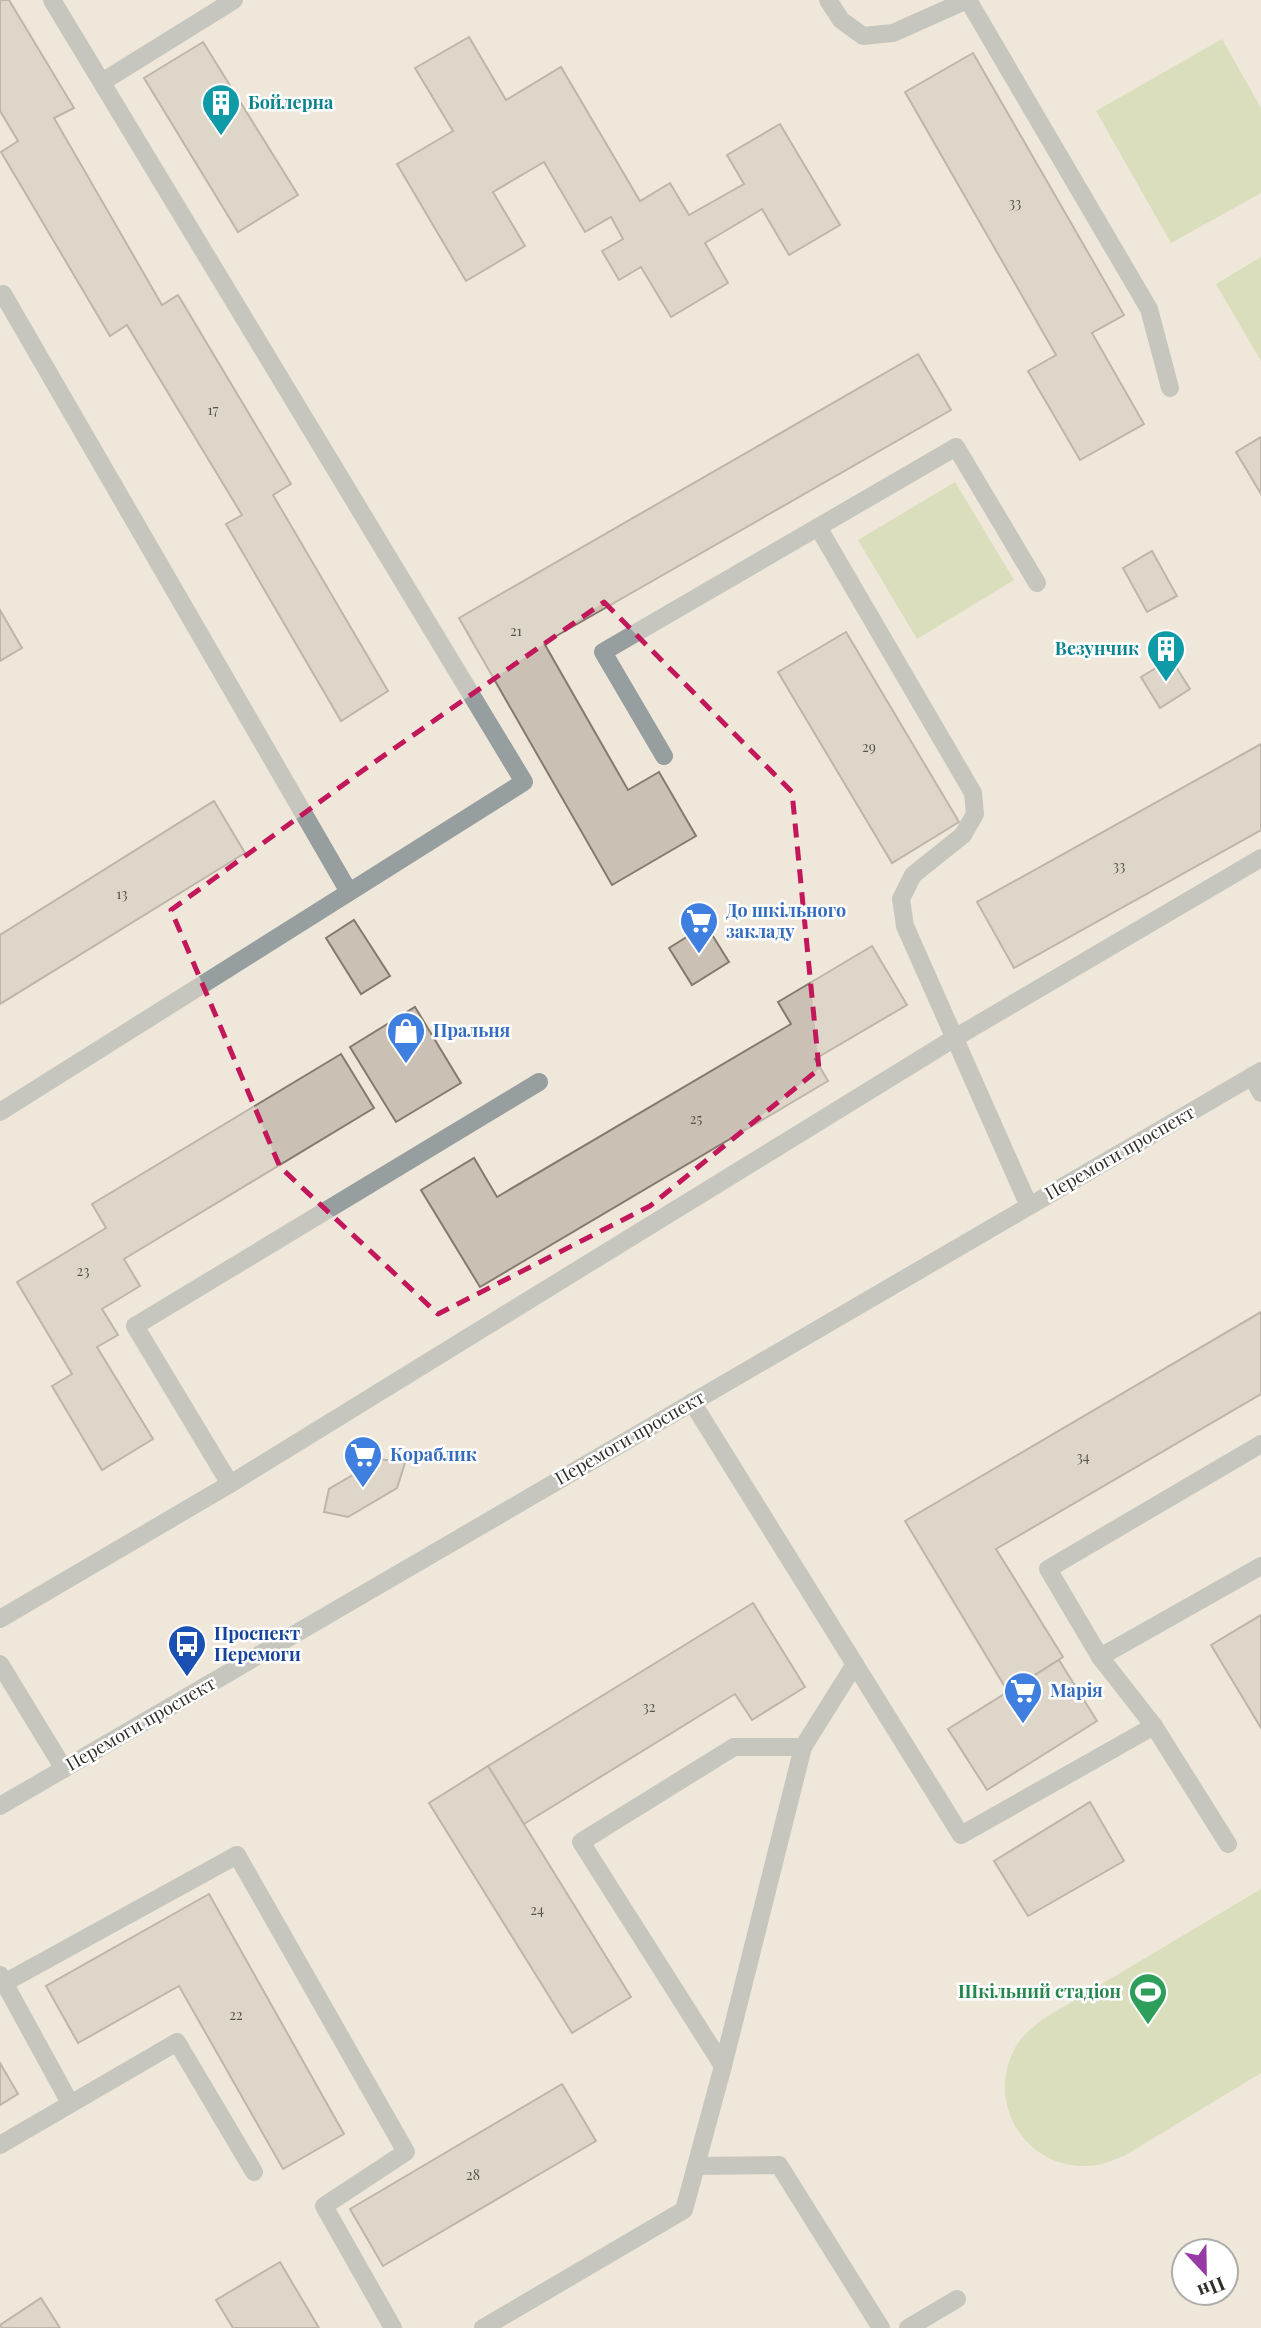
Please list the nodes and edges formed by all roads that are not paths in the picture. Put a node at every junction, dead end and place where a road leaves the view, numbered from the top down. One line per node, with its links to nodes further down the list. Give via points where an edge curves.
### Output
1 (52, 0): 5 (street)
2 (234, 0): 5 (street)
3 (828, 0): 4 (street, via 841,20 863,36 893,33)
4 (967, 0): 7 (street, via 1149,309)
5 (102, 82): 12 (street, via 524,782)
6 (4, 294): 12 (street)
7 (1170, 388)
8 (818, 527): 9 (street, via 956,447); 10 (street, via 603,652); 13 (street, via 973,793 975,814 963,835 913,875 901,899 905,926)
9 (1037, 583)
10 (664, 756)
11 (1261, 858): 13 (street)
12 (349, 892): 17 (street)
13 (953, 1039): 18 (street); 21 (street)
14 (1257, 1074): 16 (street); 18 (street, Перемоги проспект)
15 (539, 1082): 21 (street, via 135,1326)
16 (1261, 1093)
17 (0, 1112)
18 (1029, 1206): 19 (street, Перемоги проспект)
19 (692, 1402): 26 (street); 29 (street, Перемоги проспект)
20 (1261, 1444): 24 (street, via 1048,1569)
21 (230, 1483): 23 (street)
22 (1261, 1566): 24 (street)
23 (0, 1619)
24 (1100, 1657): 27 (street)
25 (0, 1664): 29 (street)
26 (855, 1664): 27 (street, via 961,1835); 28 (street)
27 (1154, 1726): 31 (street)
28 (803, 1747): 33 (street); 33 (street, via 734,1747 581,1842)
29 (64, 1769): 30 (street, Перемоги проспект)
30 (0, 1806)
31 (1228, 1844)
32 (2, 1979): 34 (street); 39 (street, via 237,1854 406,2152 324,2206)
33 (723, 2066): 36 (street)
34 (69, 2103): 35 (street); 37 (street, via 177,2042)
35 (0, 2145)
36 (697, 2165): 40 (street, via 684,2210); 41 (street, via 779,2165)
37 (254, 2172)
38 (957, 2299): 42 (street)
39 (393, 2328)
40 (483, 2328)
41 (881, 2328)
42 (908, 2328)

